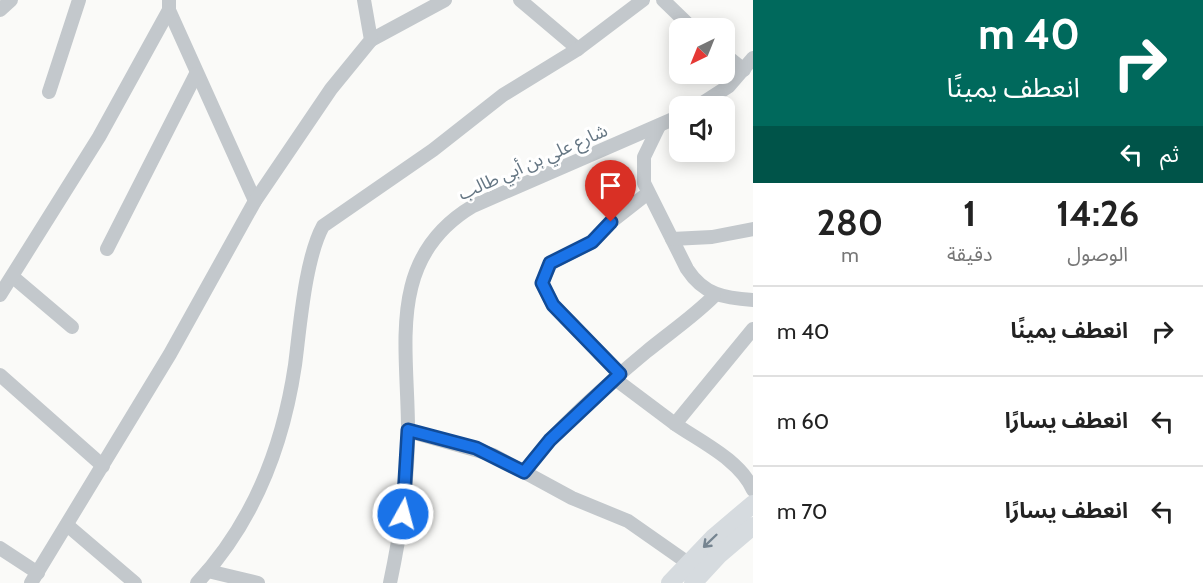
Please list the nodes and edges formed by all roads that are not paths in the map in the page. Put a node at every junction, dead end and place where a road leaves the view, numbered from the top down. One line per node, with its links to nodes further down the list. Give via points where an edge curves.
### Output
1 (11, 0): 9 (street)
2 (79, 0): 17 (street)
3 (364, 0): 11 (street)
4 (445, 0): 11 (street)
5 (520, 0): 12 (street)
6 (643, 0): 12 (street)
7 (663, 0): 10 (street)
8 (169, 5): 16 (street); 26 (street, via 99,137)
9 (0, 10)
10 (682, 18)
11 (371, 40): 22 (street, via 326,96)
12 (578, 49): 44 (street, via 503,95 433,150 323,226 315,245 279,434 241,528)
13 (753, 58): 15 (street)
14 (735, 63): 15 (street)
15 (744, 70): 18 (street)
16 (196, 74): 22 (street); 25 (street)
17 (49, 92)
18 (714, 96)
19 (669, 121): 20 (street, شارع علي بن أبي طالب)
20 (659, 126): 21 (street, via 644,157 642,172); 35 (street, شارع علي بن أبي طالب, via 473,206 433,237 417,264 406,313)
21 (648, 193): 24 (street); 33 (street, via 592,242 550,263 542,283 553,305)
22 (255, 201): 36 (street)
23 (753, 229): 24 (street)
24 (672, 239): 28 (street, via 693,280)
25 (107, 249)
26 (13, 277): 27 (street); 30 (street)
27 (0, 295)
28 (714, 296): 29 (street); 33 (street)
29 (753, 300)
30 (72, 327)
31 (753, 329): 34 (street)
32 (0, 375): 36 (street)
33 (618, 376): 34 (street); 37 (street, via 550,440)
34 (675, 424): 38 (street, via 744,475)
35 (408, 430): 37 (street, via 476,448); 49 (street, شارع علي بن أبي طالب, via 405,502)
36 (103, 466): 40 (street)
37 (524, 472): 43 (street, via 572,498 628,521)
38 (753, 490)
39 (753, 504): 43 (main road, one-way to 43)
40 (67, 525): 45 (street); 46 (street)
41 (753, 526): 51 (main road)
42 (0, 548): 45 (street)
43 (688, 563): 50 (main road)
44 (208, 571): 47 (street); 48 (street)
45 (34, 578)
46 (135, 583)
47 (197, 583)
48 (258, 583)
49 (390, 583)
50 (670, 583)
51 (693, 583)

